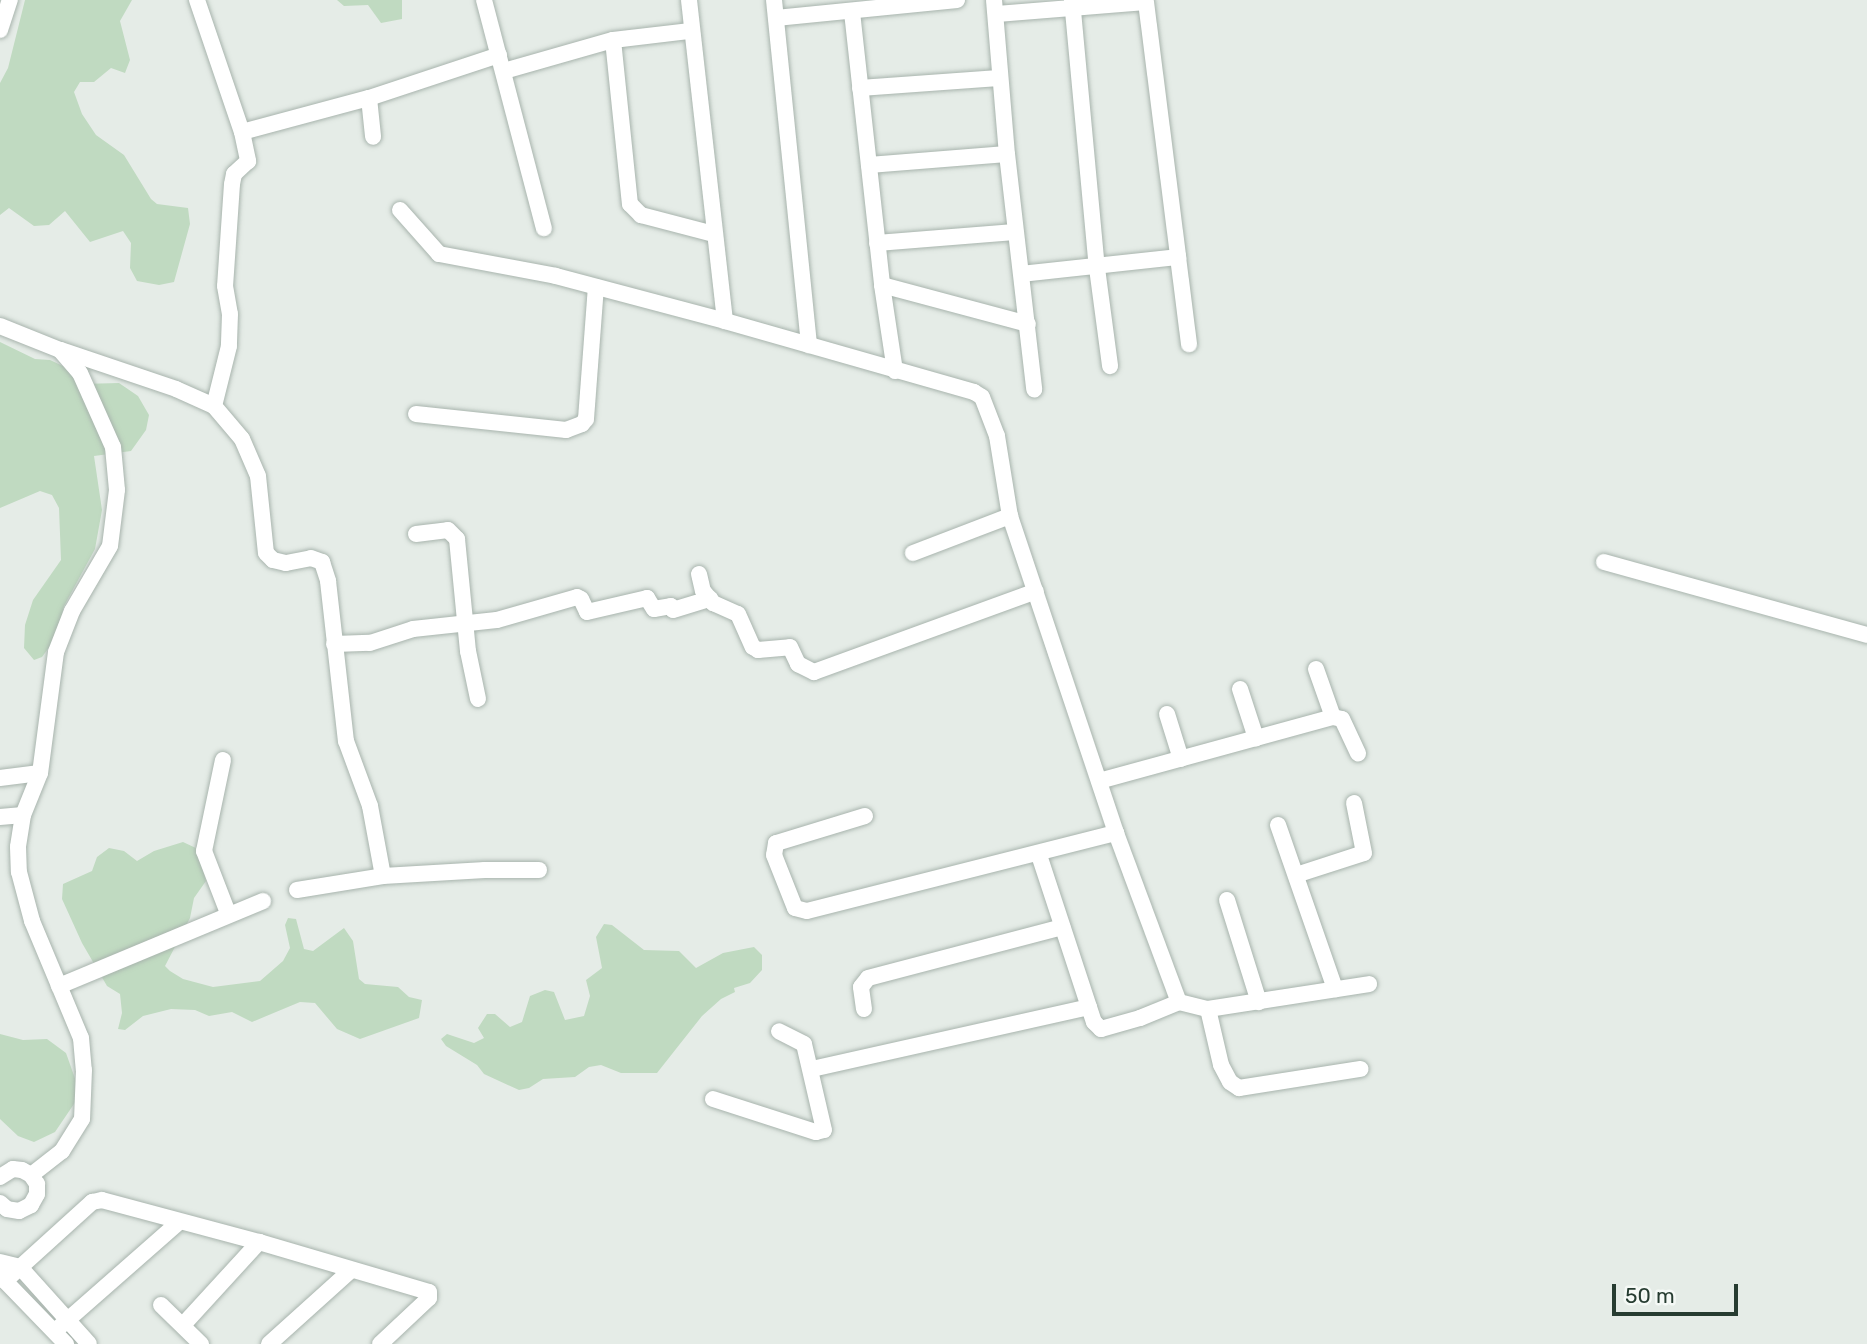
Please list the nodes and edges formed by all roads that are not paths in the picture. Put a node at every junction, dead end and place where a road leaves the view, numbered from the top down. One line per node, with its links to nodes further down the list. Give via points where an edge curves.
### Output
1 (10, 0): 12 (street)
2 (197, 0): 19 (street)
3 (484, 0): 15 (street)
4 (689, 0): 13 (street)
5 (774, 0): 11 (street)
6 (957, 0): 10 (street)
7 (1146, 1): 8 (street); 28 (street)
8 (1072, 3): 9 (street); 29 (street)
9 (996, 7): 16 (street)
10 (852, 12): 11 (street); 17 (street)
11 (776, 18): 37 (street)
12 (0, 30)
13 (690, 31): 14 (street); 26 (street)
14 (613, 40): 15 (street); 26 (street, via 630,204 641,215)
15 (502, 63): 18 (street); 24 (street)
16 (999, 78): 17 (street); 21 (street)
17 (860, 88): 22 (street)
18 (369, 98): 19 (street); 20 (street)
19 (242, 132): 42 (street, via 248,161 234,174 232,184 225,286 229,346)
20 (373, 137)
21 (1007, 153): 22 (street); 25 (street)
22 (869, 165): 27 (street)
23 (400, 210): 32 (street, via 439,254)
24 (544, 228)
25 (1015, 232): 27 (street); 30 (street)
26 (714, 234): 33 (street)
27 (877, 243): 31 (street)
28 (1178, 257): 29 (street); 36 (street)
29 (1097, 268): 30 (street); 39 (street)
30 (1022, 274): 34 (street)
31 (882, 285): 34 (street); 40 (street)
32 (596, 287): 33 (street); 43 (street, via 586,419 576,429)
33 (725, 321): 37 (street)
34 (1028, 324): 41 (street)
35 (0, 326): 38 (street)
36 (1189, 344)
37 (809, 345): 40 (street)
38 (60, 350): 42 (street); 63 (street, via 80,373 113,447 117,490 110,546 72,611 56,652)
39 (1110, 366)
40 (895, 371): 44 (street, via 982,397 997,436)
41 (1034, 389)
42 (214, 406): 53 (street, via 242,439 258,476 267,553 286,563 311,558 322,562)
43 (416, 414)
44 (1010, 516): 46 (street); 49 (street)
45 (416, 534): 51 (street, via 454,533)
46 (914, 553)
47 (1604, 562): 52 (street)
48 (699, 573): 50 (street)
49 (1036, 591): 50 (street, via 814,672 798,664 790,647 753,647 738,614); 65 (street)
50 (710, 599): 51 (street, via 673,610 671,606 653,609 647,598 587,612 577,597 497,620)
51 (465, 622): 53 (street, via 413,629 370,643); 56 (street)
52 (1867, 635)
53 (334, 644): 75 (street, via 346,741 370,806)
54 (1316, 669): 58 (street)
55 (1240, 689): 59 (street)
56 (478, 699)
57 (1167, 714): 61 (street)
58 (1333, 717): 59 (street); 60 (street, via 1342,719)
59 (1256, 738): 61 (street)
60 (1358, 754)
61 (1181, 759): 65 (street)
62 (222, 760): 79 (street, via 204,851)
63 (40, 773): 64 (street); 67 (street)
64 (0, 778)
65 (1098, 781): 71 (street)
66 (1354, 803): 74 (street, via 1364,853)
67 (23, 815): 69 (street); 82 (street, via 19,872 32,921)
68 (865, 816): 72 (street, via 776,843 774,855 795,908 807,911)
69 (0, 817)
70 (1278, 825): 74 (street)
71 (1116, 833): 72 (street); 84 (street)
72 (1039, 855): 80 (street)
73 (539, 870): 75 (street)
74 (1296, 875): 83 (street)
75 (383, 876): 76 (street)
76 (297, 890)
77 (1227, 900): 85 (street)
78 (263, 901): 79 (street)
79 (228, 913): 82 (street)
80 (1062, 927): 86 (street); 87 (street, via 868,978 861,987)
81 (1369, 984): 83 (street)
82 (59, 986): 93 (street, via 81,1038 82,1119 62,1151)
83 (1335, 989): 85 (street)
84 (1179, 1002): 86 (street, via 1101,1029); 88 (street)
85 (1259, 1002): 88 (street)
86 (1088, 1007): 90 (street)
87 (864, 1009)
88 (1208, 1009): 91 (street, via 1221,1065 1239,1088)
89 (779, 1031): 90 (street, via 801,1040)
90 (812, 1069): 92 (street, via 824,1124 820,1132)
91 (1361, 1069)
92 (713, 1099)
93 (31, 1175): 94 (street, via 13,1169); 95 (street, via 37,1194 30,1205)
94 (0, 1177)
95 (2, 1210)
96 (178, 1223): 97 (street); 99 (street, via 97,1201); 103 (street)
97 (259, 1242): 100 (street); 104 (street)
98 (0, 1263): 99 (street); 101 (street)
99 (20, 1267): 101 (street); 103 (street)
100 (350, 1270): 109 (street); 110 (street, via 424,1290 431,1296)
101 (5, 1281): 105 (street)
102 (161, 1305): 104 (street)
103 (68, 1321): 105 (street); 107 (street)
104 (183, 1325): 108 (street)
105 (55, 1331): 106 (street)
106 (66, 1344)
107 (89, 1344)
108 (201, 1344)
109 (269, 1344)
110 (380, 1344)

